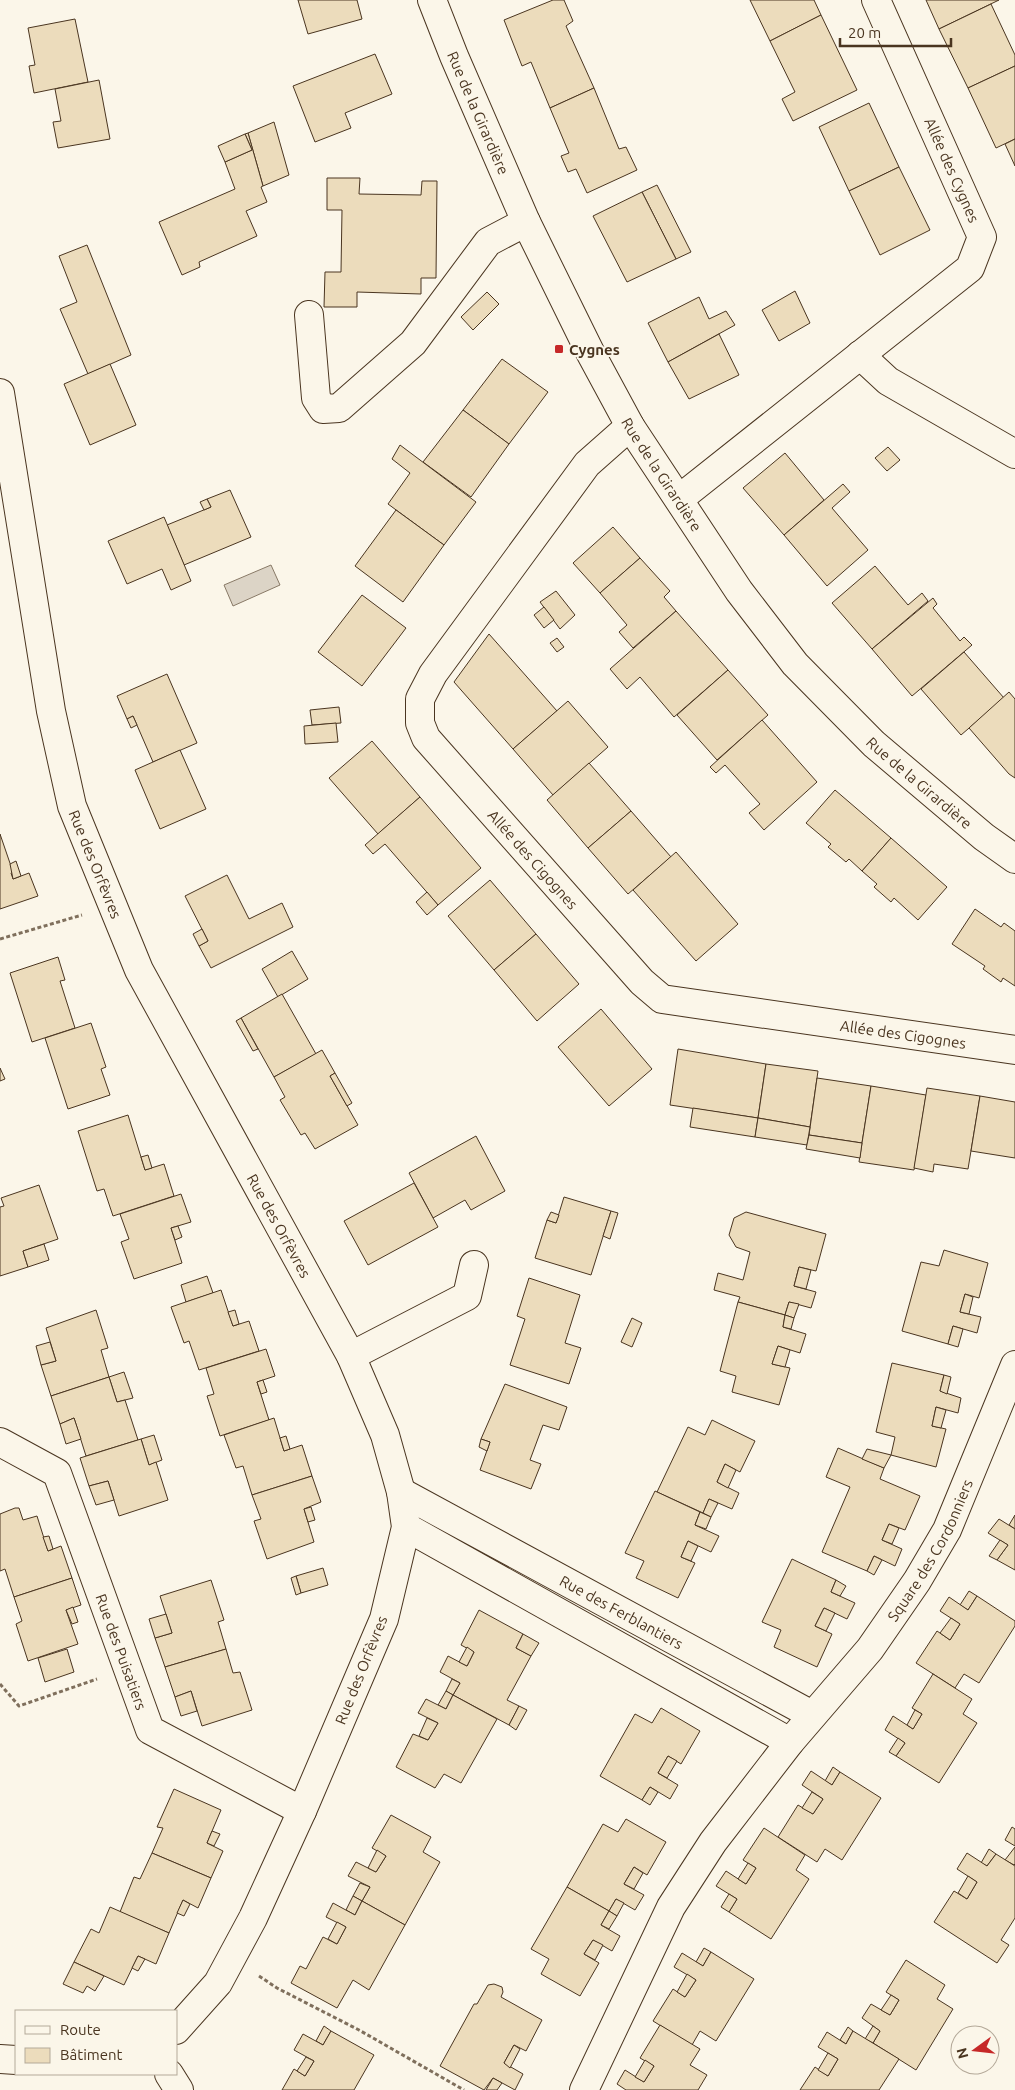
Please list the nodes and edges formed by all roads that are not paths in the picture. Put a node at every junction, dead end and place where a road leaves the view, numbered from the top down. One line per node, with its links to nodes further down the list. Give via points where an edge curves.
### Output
1 (432, 0): 3 (street, Rue de la Girardière)
2 (876, 0): 5 (street, Allée des Cygnes, via 982,237 970,268)
3 (526, 222): 4 (street, via 488,242 413,343 338,408 323,409 316,398); 7 (street, Rue de la Girardière)
4 (309, 315)
5 (860, 354): 8 (street, via 888,381); 9 (street, Allée des Cygnes)
6 (0, 393): 13 (street, Rue des Orfèvres, via 50,711 72,806 139,970)
7 (630, 426): 9 (street, Rue de la Girardière); 11 (street, Allée des Cigognes, via 587,464 433,674 420,699 420,723 426,738 642,982 662,999)
8 (1015, 454)
9 (679, 499): 10 (street, Rue de la Girardière, via 739,591 795,664 874,744 984,837)
10 (1015, 859)
11 (1015, 1050)
12 (474, 1265): 13 (street, via 468,1296)
13 (351, 1356): 16 (street, Rue des Orfèvres, via 385,1434)
14 (1015, 1365): 18 (street, Square des Cordonniers, via 947,1530 917,1581 870,1649)
15 (0, 1442): 20 (street, Rue des Puisatiers, via 57,1473 150,1730)
16 (401, 1492): 17 (street, Rue des Orfèvres); 18 (street, Rue des Ferblantiers)
17 (406, 1527): 19 (street, Rue des Ferblantiers); 20 (street, Rue des Orfèvres, via 384,1619)
18 (812, 1715): 19 (street)
19 (790, 1742): 26 (street, via 713,1842 671,1907)
20 (302, 1811): 21 (street, Rue des Orfèvres, via 253,1918 218,1983)
21 (178, 2028)
22 (0, 2059): 23 (street)
23 (15, 2060)
24 (170, 2075): 25 (street)
25 (179, 2090)
26 (584, 2090)

